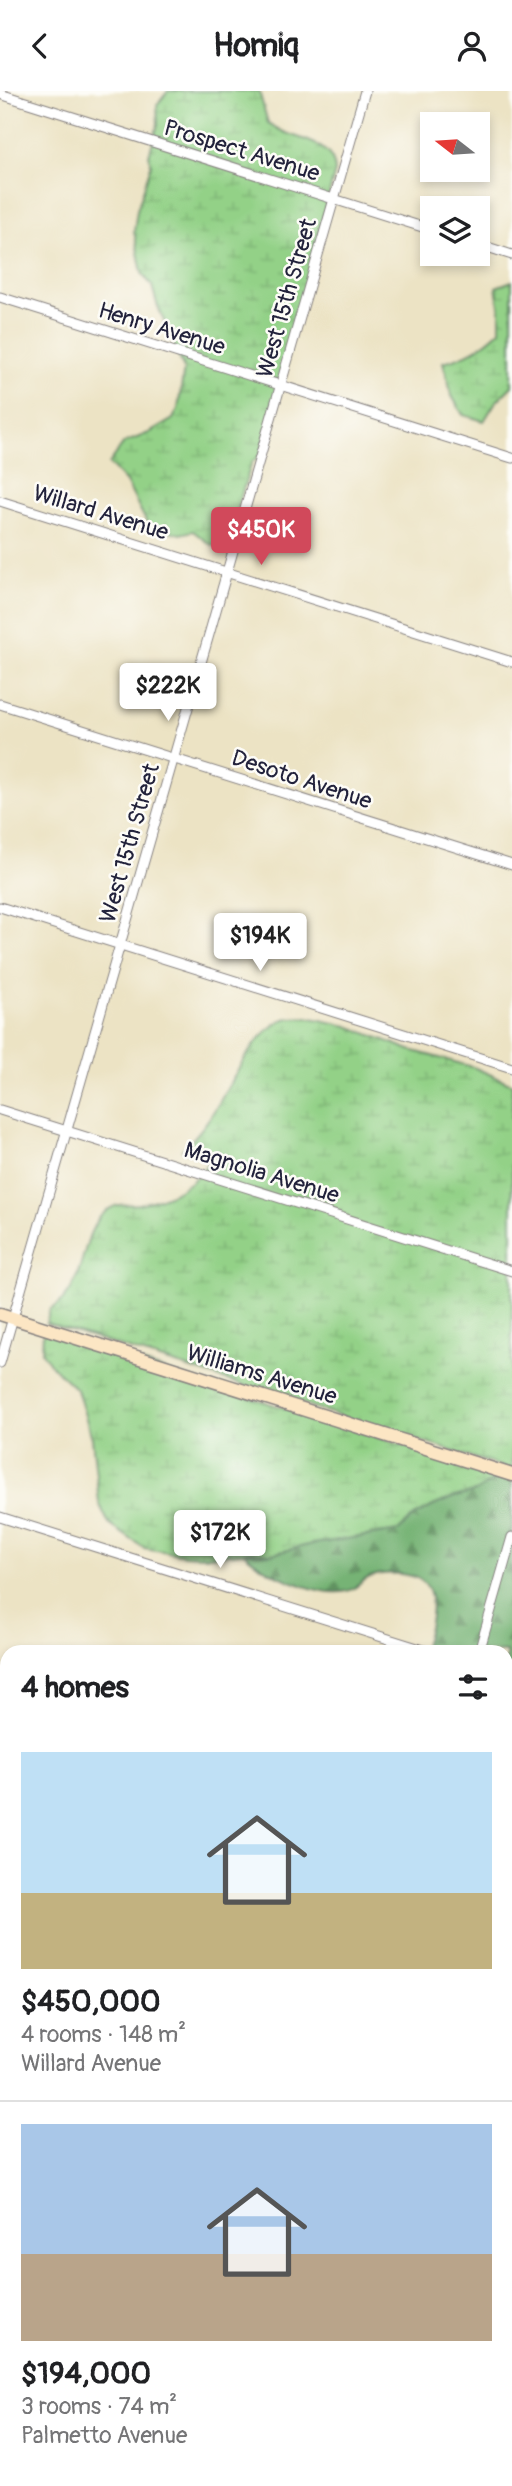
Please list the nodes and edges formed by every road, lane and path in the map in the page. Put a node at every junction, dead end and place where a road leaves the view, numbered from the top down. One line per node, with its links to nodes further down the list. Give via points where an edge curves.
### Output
1 (365, 91): 3 (street, West 15th Street)
2 (0, 94): 3 (street, Prospect Avenue)
3 (334, 199): 4 (street, Prospect Avenue); 8 (street, West 15th Street)
4 (420, 226)
5 (490, 248): 6 (street)
6 (512, 255)
7 (0, 297): 8 (street, Henry Avenue)
8 (280, 386): 9 (street, Henry Avenue); 11 (street, West 15th Street)
9 (512, 458)
10 (0, 501): 11 (street, Willard Avenue)
11 (227, 572): 12 (street, Willard Avenue); 14 (street, West 15th Street)
12 (512, 661)
13 (0, 704): 14 (street, Desoto Avenue)
14 (174, 758): 15 (street, Desoto Avenue); 17 (street, West 15th Street)
15 (512, 865)
16 (0, 907): 17 (street)
17 (120, 945): 18 (street); 20 (street, West 15th Street)
18 (512, 1068)
19 (0, 1110): 20 (street, Magnolia Avenue)
20 (66, 1131): 21 (street, Magnolia Avenue); 23 (street, West 15th Street)
21 (512, 1271)
22 (0, 1314): 23 (street, Williams Avenue)
23 (13, 1318): 24 (street, West 15th Street); 25 (street, Williams Avenue)
24 (0, 1363)
25 (512, 1475)
26 (0, 1517): 28 (street)
27 (512, 1537): 29 (street)
28 (408, 1645)
29 (480, 1645)

